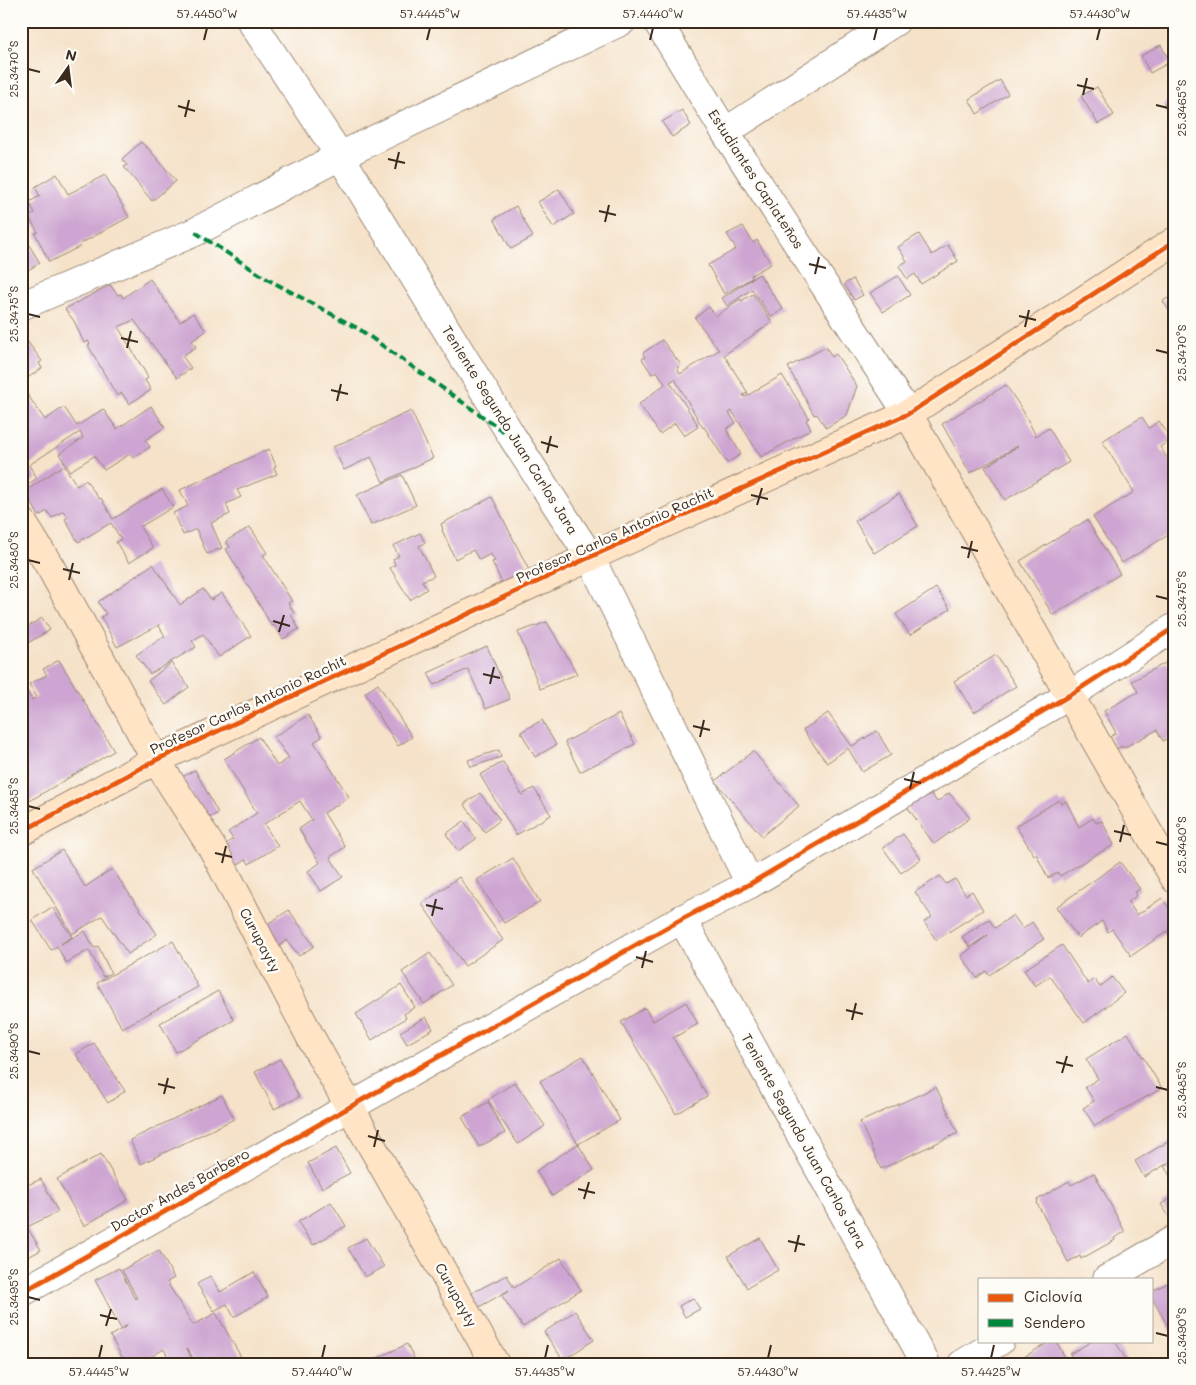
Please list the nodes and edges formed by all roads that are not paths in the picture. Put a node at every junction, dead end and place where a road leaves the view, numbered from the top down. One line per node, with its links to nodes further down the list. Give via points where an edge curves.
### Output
1 (251, 21): 6 (street, Teniente Segundo Juan Carlos Jara)
2 (622, 21): 6 (street)
3 (657, 21): 5 (street, Estudiantes Capiateños)
4 (896, 21): 5 (street)
5 (725, 132): 9 (street, Estudiantes Capiateños)
6 (340, 156): 8 (street, via 195,232); 11 (street, Teniente Segundo Juan Carlos Jara, via 512,438)
7 (1175, 241): 9 (street, Profesor Carlos Antonio Rachit)
8 (21, 306)
9 (908, 414): 11 (street, Profesor Carlos Antonio Rachit); 13 (street, Estudiantes Capiateños)
10 (21, 520): 14 (street, Curupayty, via 52,570)
11 (590, 558): 14 (street, Profesor Carlos Antonio Rachit); 17 (street, Teniente Segundo Juan Carlos Jara)
12 (1175, 627): 13 (street, Doctor Andes Barbero)
13 (1070, 695): 16 (street, Estudiantes Capiateños); 17 (street, Doctor Andes Barbero)
14 (156, 760): 15 (street, Profesor Carlos Antonio Rachit); 19 (street, Curupayty, via 214,851)
15 (21, 832)
16 (1175, 878)
17 (750, 884): 18 (street, Doctor Andes Barbero)
18 (682, 919): 19 (street, Doctor Andes Barbero); 25 (street, Teniente Segundo Juan Carlos Jara)
19 (350, 1107): 22 (street, Doctor Andes Barbero); 24 (street, Curupayty)
20 (1175, 1239): 21 (street)
21 (1109, 1278)
22 (21, 1293)
23 (998, 1342): 26 (street)
24 (495, 1364)
25 (926, 1364)
26 (962, 1364)

